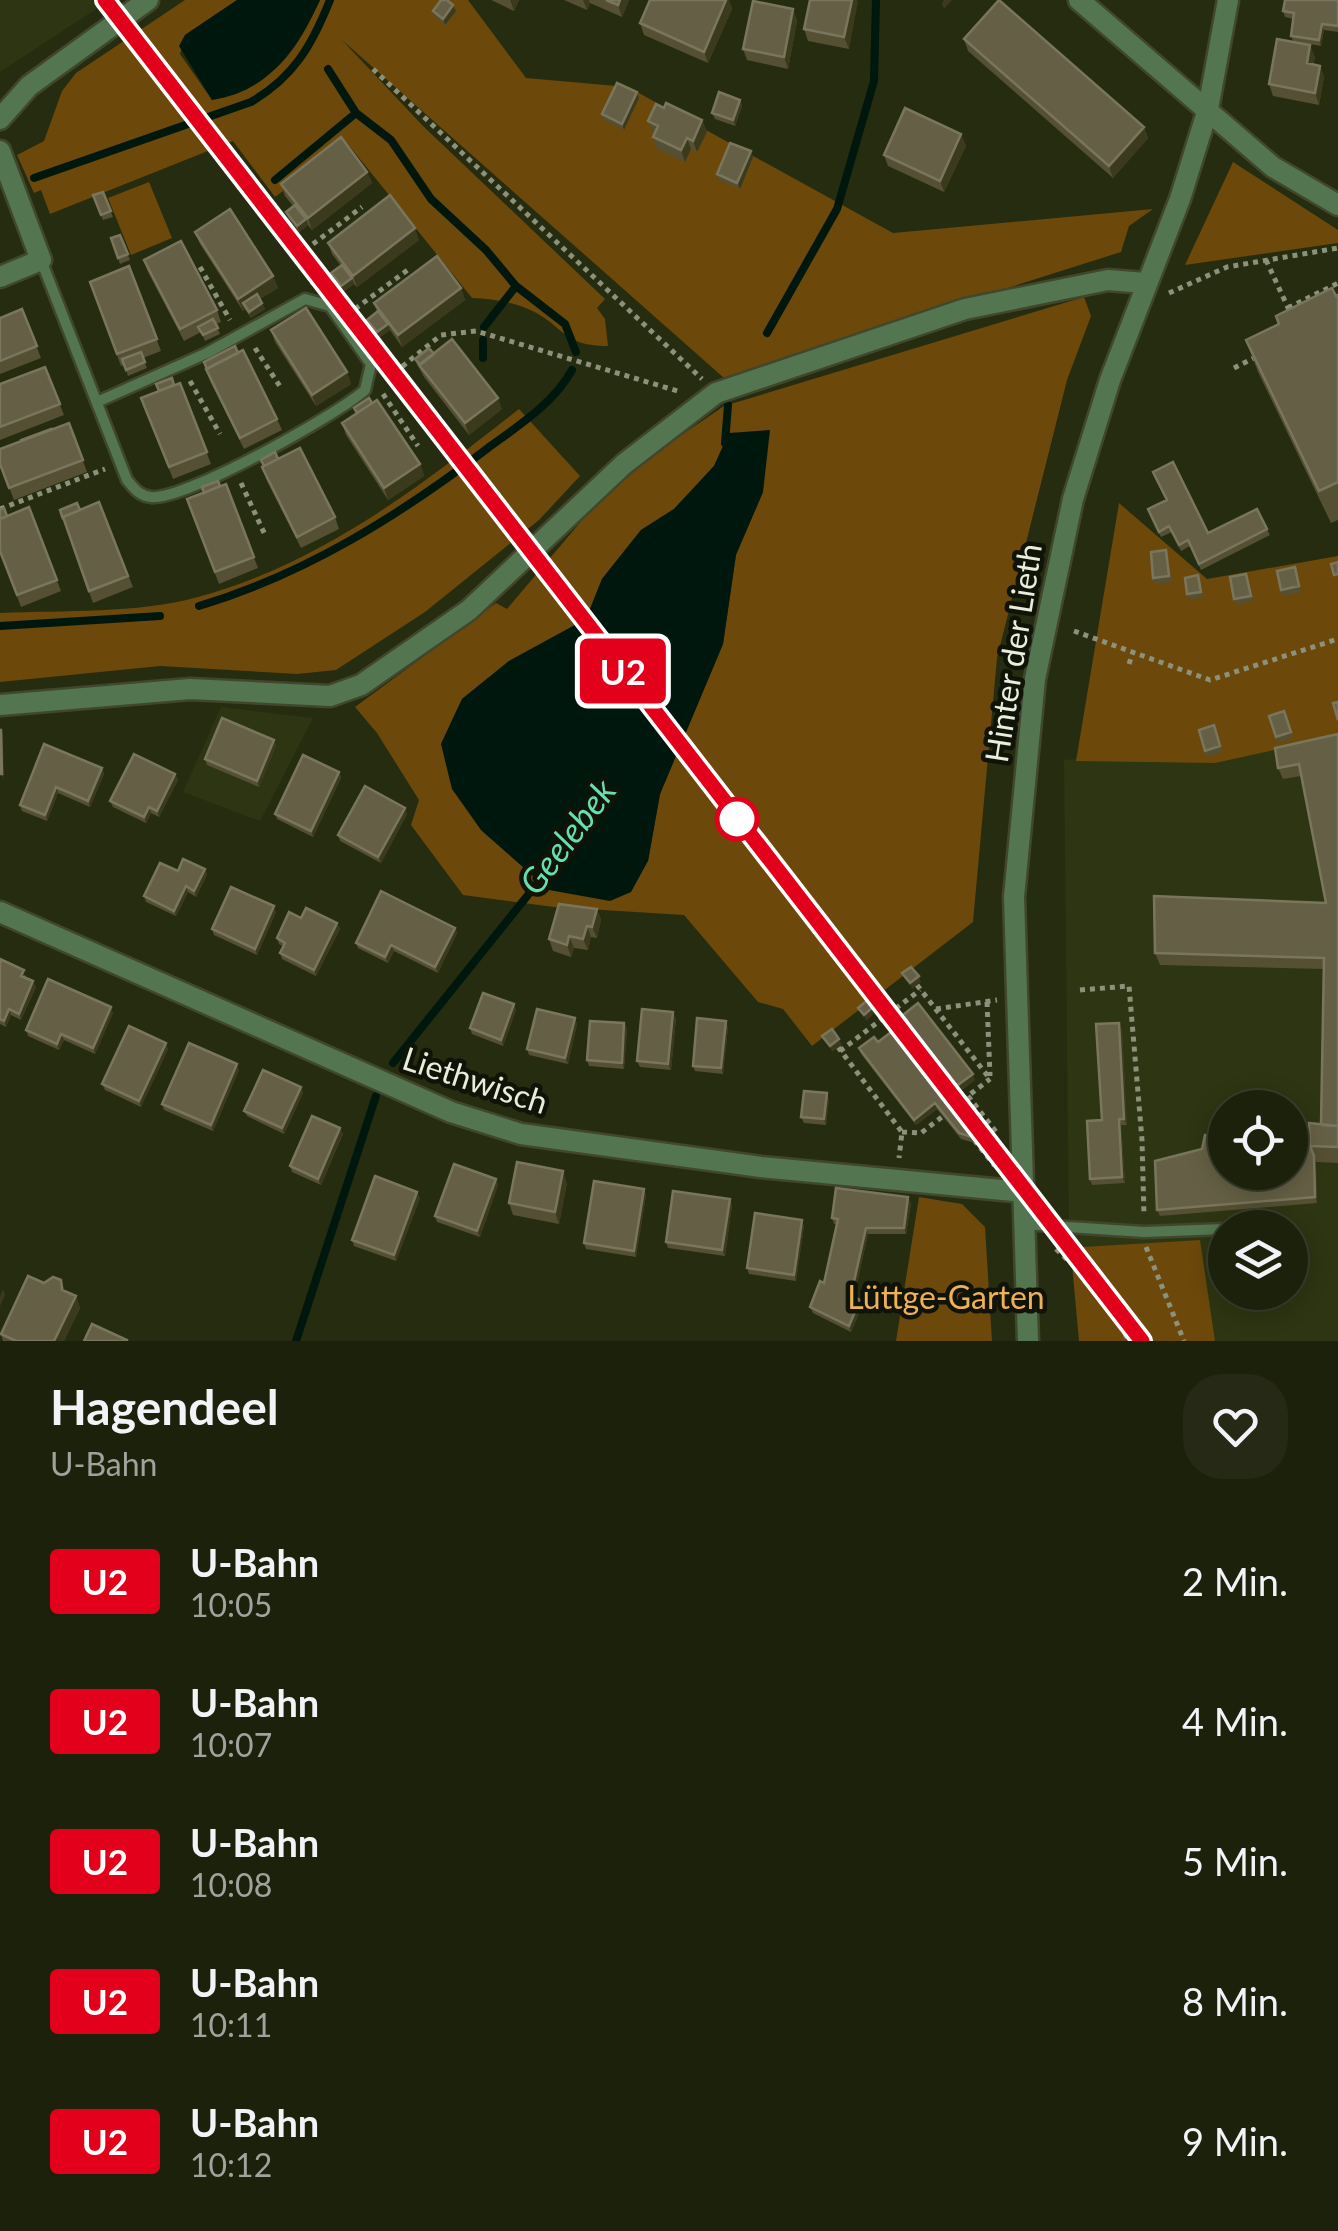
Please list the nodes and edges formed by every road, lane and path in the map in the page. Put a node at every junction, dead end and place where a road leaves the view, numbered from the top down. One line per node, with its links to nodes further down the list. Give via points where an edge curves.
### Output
1 (148, 0): 6 (street, via 44,73)
2 (1079, 0): 5 (street)
3 (1228, 0): 5 (street, Hinter der Lieth)
4 (373, 69): 32 (path)
5 (1208, 109): 9 (street, via 1273,167); 18 (street, Hinter der Lieth)
6 (0, 119)
7 (1, 154): 13 (street)
8 (248, 192): 12 (path)
9 (1338, 205)
10 (362, 207): 12 (path)
11 (1338, 248): 14 (path)
12 (297, 256): 21 (path, via 313,276)
13 (41, 260): 17 (street); 33 (lane)
14 (1266, 260): 20 (path, via 1227,267); 22 (path)
15 (200, 267): 25 (path)
16 (408, 270): 23 (path)
17 (0, 277)
18 (1145, 283): 32 (street, via 1108,280 965,309); 49 (street, Hinter der Lieth, via 1074,499 1035,679 1014,897)
19 (1338, 284): 22 (path)
20 (1169, 294)
21 (314, 299): 23 (lane); 25 (lane)
22 (1288, 308): 24 (path)
23 (340, 320): 30 (lane, via 367,356)
24 (1295, 321)
25 (242, 334): 27 (lane); 31 (path)
26 (1268, 351): 28 (path)
27 (181, 365): 33 (lane); 36 (path)
28 (1234, 368)
29 (393, 374): 30 (path); 34 (path, via 442,335 476,331 680,391); 35 (path)
30 (371, 377): 37 (path); 39 (lane, via 357,398)
31 (281, 388)
32 (716, 394): 34 (street)
33 (97, 402): 38 (lane)
34 (699, 407): 46 (street, via 624,464 469,610 361,685 330,696 190,689)
35 (437, 420)
36 (220, 434)
37 (418, 446)
38 (121, 463): 39 (lane, via 136,492 149,498); 40 (path)
39 (234, 466): 41 (path)
40 (0, 509)
41 (266, 537)
42 (1074, 631): 44 (path)
43 (1338, 639): 44 (path, via 1210,680)
44 (1133, 652): 45 (path)
45 (1129, 664)
46 (0, 705)
47 (0, 912): 59 (street, Liethwisch, via 451,1112 521,1134)
48 (1080, 990): 63 (path, via 1129,986)
49 (1015, 997): 50 (path); 57 (street, Hinter der Lieth)
50 (986, 1002): 51 (path); 52 (path)
51 (936, 1009): 52 (path); 56 (path, via 918,988 839,1049)
52 (990, 1079): 53 (path)
53 (968, 1096): 55 (path); 57 (path, via 998,1134)
54 (946, 1102): 55 (path)
55 (951, 1110): 56 (path, via 921,1134)
56 (902, 1132): 59 (path)
57 (1024, 1135): 60 (street, Hinter der Lieth)
58 (972, 1137): 60 (path)
59 (896, 1180): 60 (street, Liethwisch)
60 (1020, 1192): 61 (street, Hinter der Lieth)
61 (1022, 1224): 63 (lane); 65 (street, Hinter der Lieth)
62 (1208, 1230): 63 (lane)
63 (1144, 1232): 67 (path)
64 (1056, 1249): 66 (path, via 1097,1288)
65 (1028, 1341)
66 (1129, 1341)
67 (1184, 1341)

